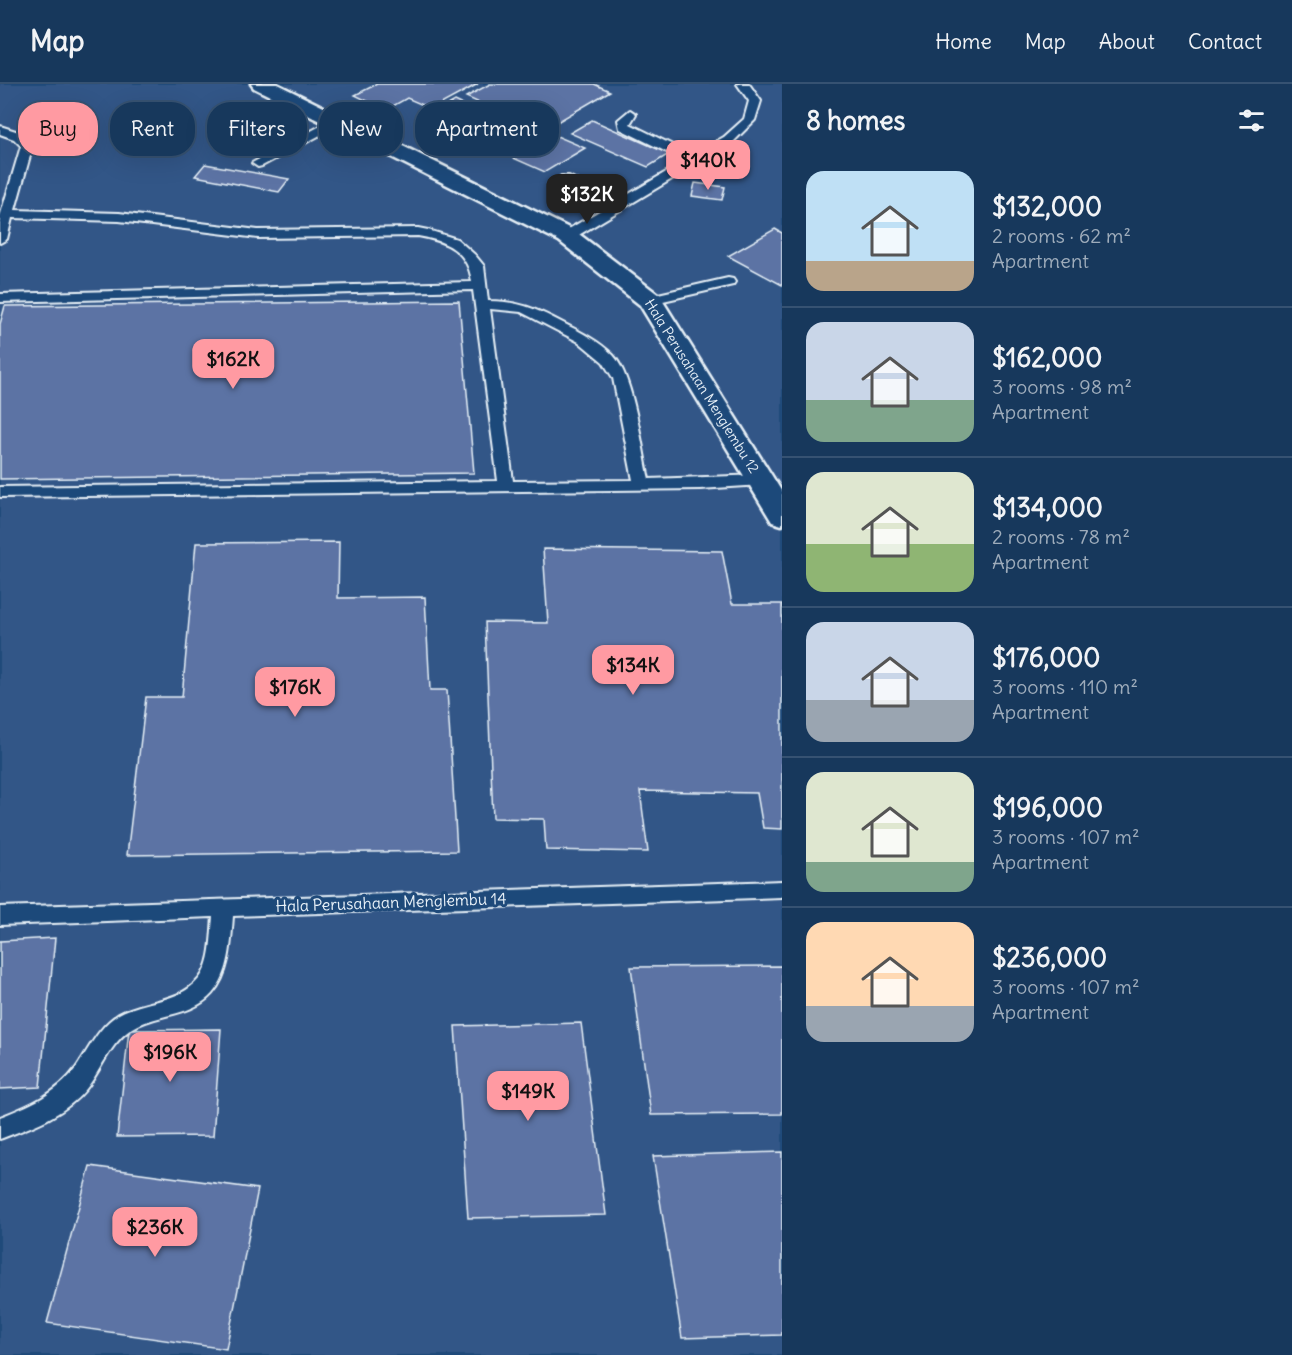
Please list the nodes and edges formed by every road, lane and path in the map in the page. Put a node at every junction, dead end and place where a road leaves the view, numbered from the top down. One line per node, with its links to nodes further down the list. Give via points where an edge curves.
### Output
1 (261, 84): 3 (street, Hala Perusahaan Menglembu 12)
2 (743, 84): 8 (lane, via 755,101 749,120 728,140)
3 (319, 112)
4 (630, 114): 8 (lane, via 624,126)
5 (0, 130): 12 (lane, via 18,136 27,145)
6 (319, 131): 9 (lane)
7 (403, 154): 13 (street, Hala Perusahaan Menglembu 12)
8 (693, 160): 11 (lane)
9 (258, 163)
10 (565, 179): 11 (lane)
11 (615, 206): 13 (lane)
12 (7, 214): 14 (lane); 16 (lane, via 119,217 258,234 418,232 444,236 464,247 477,266)
13 (567, 236): 18 (street, Hala Perusahaan Menglembu 12)
14 (0, 239)
15 (728, 282): 18 (lane)
16 (480, 286): 17 (lane); 19 (lane)
17 (0, 298)
18 (650, 300): 20 (street, Hala Perusahaan Menglembu 12)
19 (483, 305): 21 (lane, via 525,309 584,339 609,359 620,378); 22 (lane)
20 (762, 480): 21 (lane); 24 (street, Hala Perusahaan Menglembu 12)
21 (642, 485): 22 (lane)
22 (506, 486): 23 (lane)
23 (0, 492)
24 (782, 515)
25 (782, 889): 26 (lane, Hala Perusahaan Menglembu 14)
26 (224, 908): 27 (lane, Hala Perusahaan Menglembu 14); 28 (lane, via 214,970 194,998 143,1012 124,1022 104,1042 78,1083 42,1112)
27 (0, 916)
28 (0, 1128)

